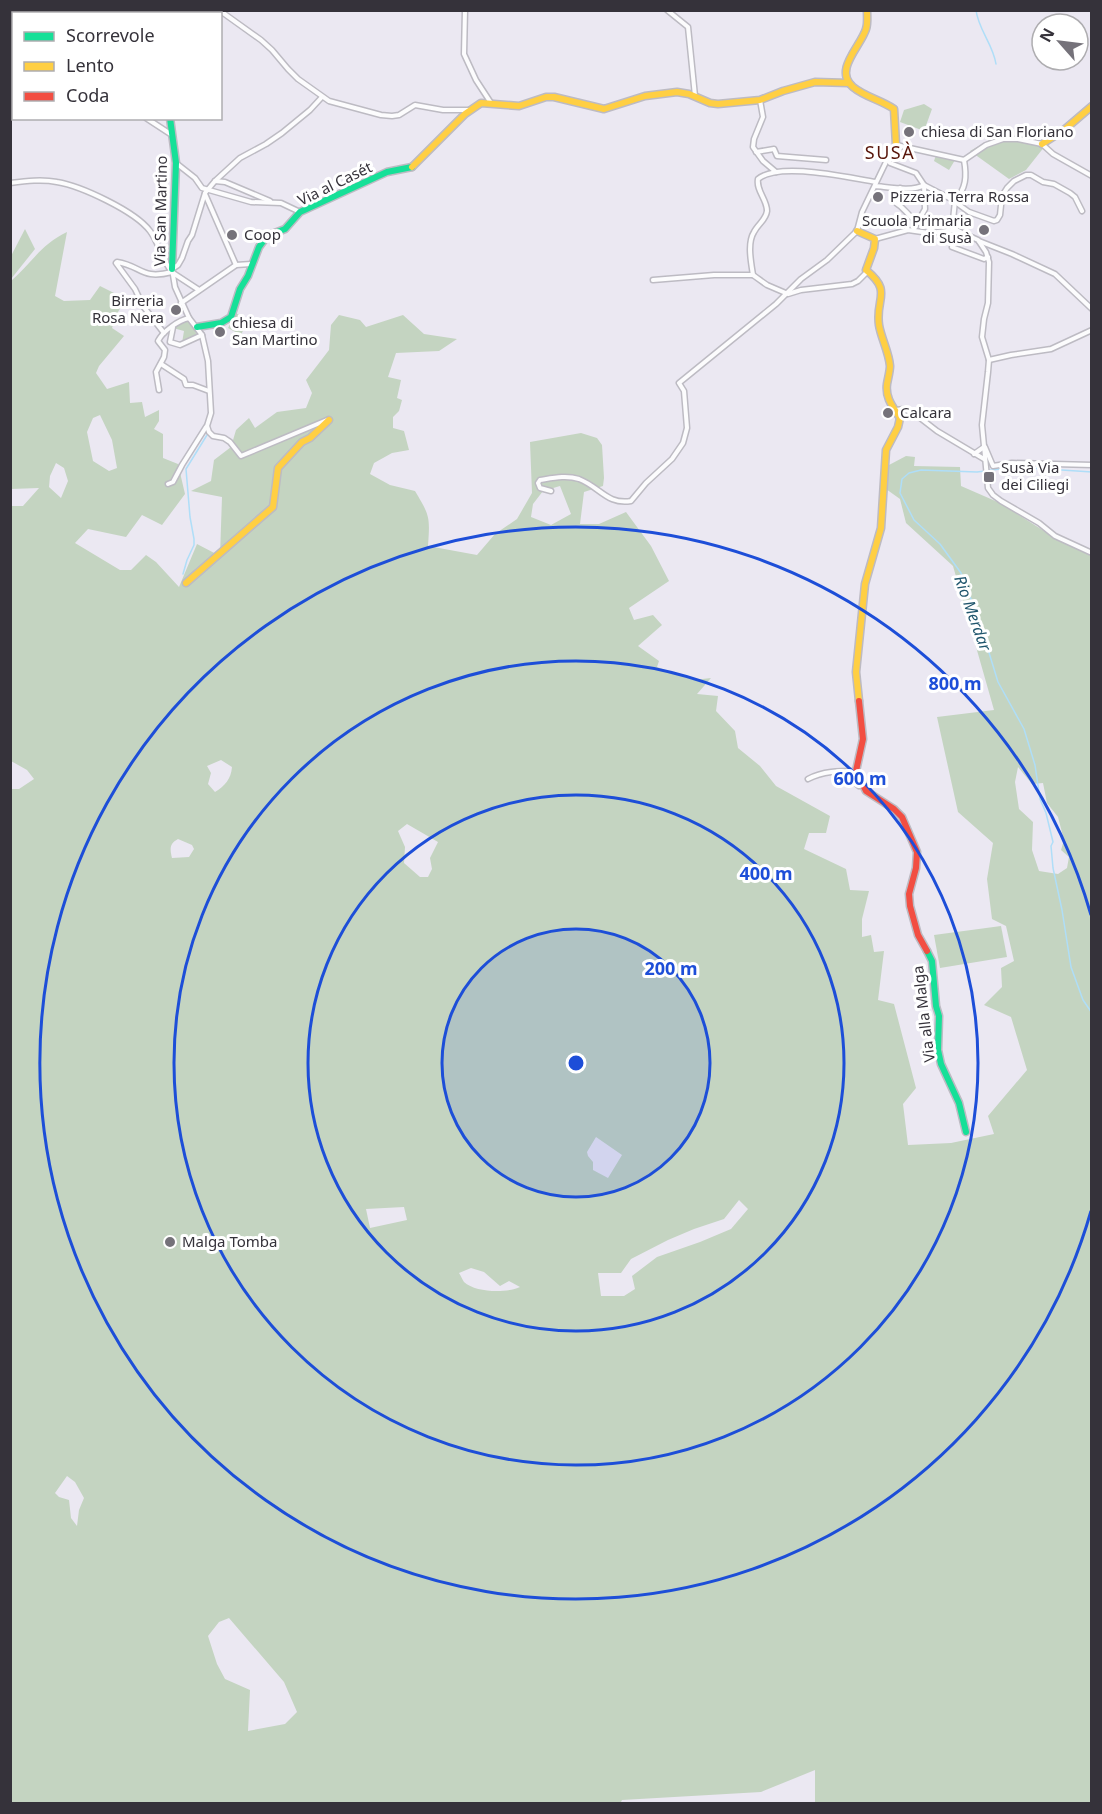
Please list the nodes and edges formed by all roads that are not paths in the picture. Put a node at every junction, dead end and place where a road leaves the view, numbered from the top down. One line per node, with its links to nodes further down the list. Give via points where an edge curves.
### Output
1 (465, 10): 9 (street, via 464,54)
2 (667, 10): 6 (street, via 688,27)
3 (867, 10): 5 (street, via 867,27 846,69)
4 (222, 12): 7 (street, via 261,40)
5 (849, 83): 8 (street, via 815,82); 16 (street, via 894,109)
6 (695, 96): 8 (street, via 718,104); 9 (street, via 661,93 604,109 554,97 519,106)
7 (322, 97): 11 (street, via 392,116 415,105); 24 (street, via 282,133 240,158)
8 (760, 100): 17 (street, via 763,117 754,139)
9 (491, 103): 11 (street)
10 (1092, 106): 15 (street)
11 (470, 110): 33 (street, Via al Casét, via 412,167 387,172)
12 (149, 120): 14 (street)
13 (170, 120): 14 (street, Via San Martino)
14 (172, 135): 21 (street, Via San Martino)
15 (1042, 144): 18 (street, via 1003,139); 23 (street)
16 (896, 146): 18 (street); 20 (street)
17 (756, 152): 19 (street, via 774,149 777,156); 22 (street)
18 (964, 159): 30 (street, via 966,183)
19 (826, 160)
20 (888, 160): 26 (street); 27 (street, via 915,173)
21 (176, 163): 29 (street); 42 (street, Via San Martino)
22 (776, 171): 26 (street, via 800,171); 44 (street, via 761,176 757,183 767,213 751,240)
23 (1092, 176)
24 (215, 181): 29 (street); 31 (street)
25 (10, 183): 42 (street, via 57,182 92,193 139,219 151,232)
26 (876, 184): 28 (street); 36 (street)
27 (924, 185): 28 (street); 30 (street); 34 (street, via 925,209)
28 (900, 188): 34 (street, via 896,203 914,219)
29 (206, 191): 31 (street, via 251,202); 41 (street); 42 (street, via 192,235)
30 (955, 201): 32 (street, via 969,212 997,220 1007,188 1026,175 1054,184 1076,197); 35 (street, via 953,220)
31 (273, 202): 33 (street)
32 (1082, 211)
33 (300, 212): 40 (street, Via al Casét, via 285,229 267,236)
34 (914, 228): 35 (street, via 929,233); 37 (street)
35 (957, 230): 38 (street); 39 (street, via 952,247)
36 (857, 231): 37 (street); 47 (street)
37 (875, 239): 43 (street)
38 (978, 240): 39 (street); 49 (street, via 1054,274)
39 (988, 257): 56 (street, via 982,337)
40 (251, 264): 41 (street); 52 (street, Via al Casét, via 233,313 227,320)
41 (236, 265): 46 (street)
42 (172, 271): 46 (street); 48 (street, Via San Martino); 54 (street, via 150,275 116,263)
43 (867, 272): 47 (street, via 852,284); 60 (street, via 877,279 882,292 879,326 890,366 886,392)
44 (753, 274): 45 (street); 47 (street)
45 (653, 280)
46 (199, 290): 48 (street)
47 (786, 293): 68 (street, via 679,383 684,391 687,428 683,442 631,501 614,501 570,477 540,480 540,488)
48 (181, 303): 50 (street, Via San Martino)
49 (1092, 309)
50 (189, 318): 51 (street); 52 (street, Via San Martino)
51 (173, 327): 54 (street); 55 (street, via 170,342 180,345)
52 (197, 327): 55 (street, Via San Martino)
53 (1092, 330): 56 (street, via 1052,348)
54 (164, 333): 57 (street, via 158,341 165,350)
55 (202, 335): 59 (street)
56 (989, 360): 63 (street, via 982,414)
57 (160, 364): 58 (street, via 156,372); 59 (street, via 184,380 186,386)
58 (159, 390)
59 (209, 391): 62 (street, via 211,413)
60 (896, 410): 64 (street, via 915,414); 72 (street, via 900,422 886,450 881,528 865,584 855,672 863,739)
61 (329, 420): 62 (street, via 241,456 230,442 213,436); 70 (street, via 302,441 278,468 273,507)
62 (207, 426): 67 (street, via 173,482)
63 (984, 445): 64 (street); 65 (street); 66 (street, via 993,466)
64 (974, 454): 65 (street)
65 (985, 459): 69 (street, via 988,488 993,495 1055,536)
66 (1092, 465)
67 (168, 484)
68 (551, 491)
69 (1092, 553)
70 (186, 583)
71 (842, 771): 72 (street); 73 (street); 74 (street)
72 (856, 771): 75 (street)
73 (808, 779)
74 (859, 786): 75 (street, Via alla Malga)
75 (866, 791): 76 (street, Via alla Malga, via 902,818 917,852 910,906 918,935 932,961 941,1064 959,1103)
76 (966, 1132)

